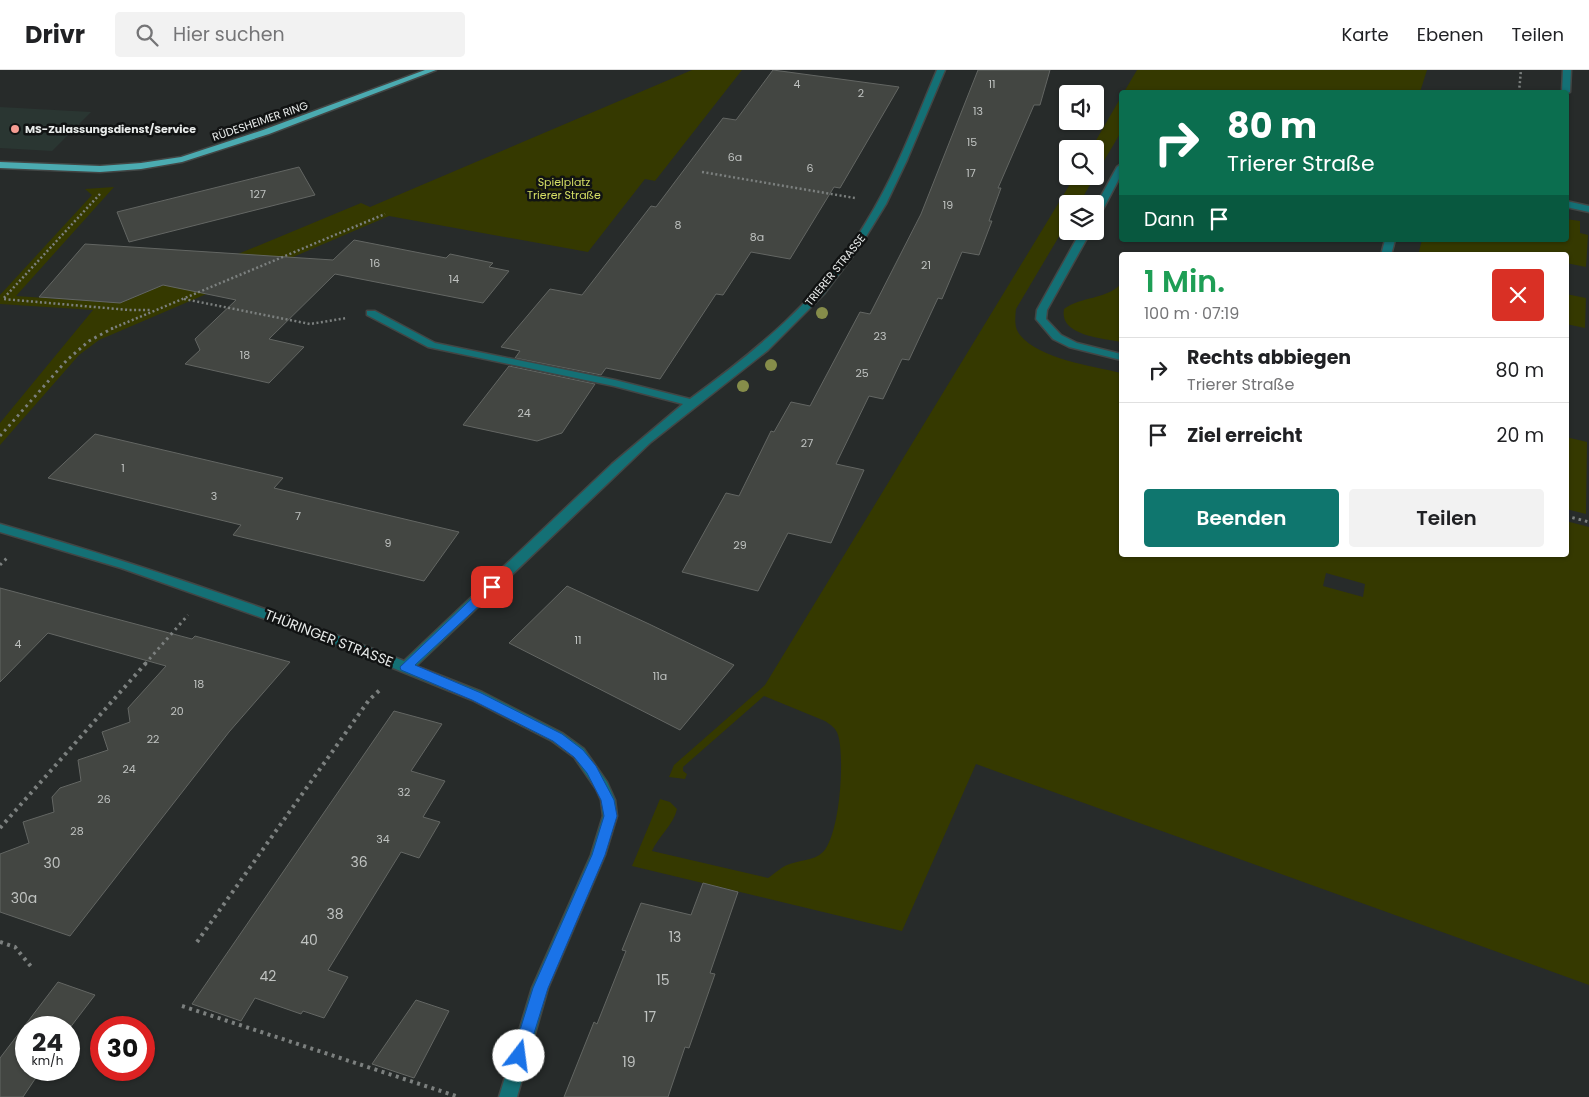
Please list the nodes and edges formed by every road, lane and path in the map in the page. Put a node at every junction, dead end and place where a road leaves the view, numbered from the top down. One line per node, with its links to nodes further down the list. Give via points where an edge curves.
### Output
1 (432, 70): 8 (main road, RÜDESHEIMER RING, via 202,153)
2 (941, 70): 12 (street, TRIERER STRASSE)
3 (1521, 70): 5 (path)
4 (1567, 70): 6 (street)
5 (1519, 90)
6 (1566, 90)
7 (0, 165): 8 (main road, RÜDESHEIMER RING, via 59,169)
8 (123, 167): 18 (path, via 3,299)
9 (1119, 171): 11 (street)
10 (702, 172): 12 (path)
11 (1104, 198)
12 (882, 202): 21 (street, TRIERER STRASSE, via 855,248 793,319 750,360)
13 (1569, 205): 14 (street)
14 (1589, 209)
15 (385, 214): 17 (path)
16 (1081, 240): 20 (street, via 1042,310 1041,319 1057,337 1073,345)
17 (184, 299): 18 (path); 19 (path, via 310,324)
18 (154, 310): 22 (path, via 89,341 67,360)
19 (371, 314): 21 (street, via 432,345 615,383)
20 (1119, 356)
21 (691, 403): 27 (street, TRIERER STRASSE, via 621,462)
22 (0, 436)
23 (1569, 517): 24 (path)
24 (1589, 522)
25 (0, 528): 27 (street, THÜRINGER STRASSE, via 208,593)
26 (193, 609): 29 (path)
27 (406, 667): 35 (street, THÜRINGER STRASSE, via 477,696 557,737 579,753 592,769 608,800 610,816 606,833 540,988)
28 (386, 685): 31 (path, THÜRINGER STRASSE, via 368,700)
29 (0, 828)
30 (0, 942): 32 (path, via 15,947)
31 (197, 942)
32 (33, 970)
33 (182, 1006): 34 (path)
34 (459, 1097)
35 (508, 1097)

